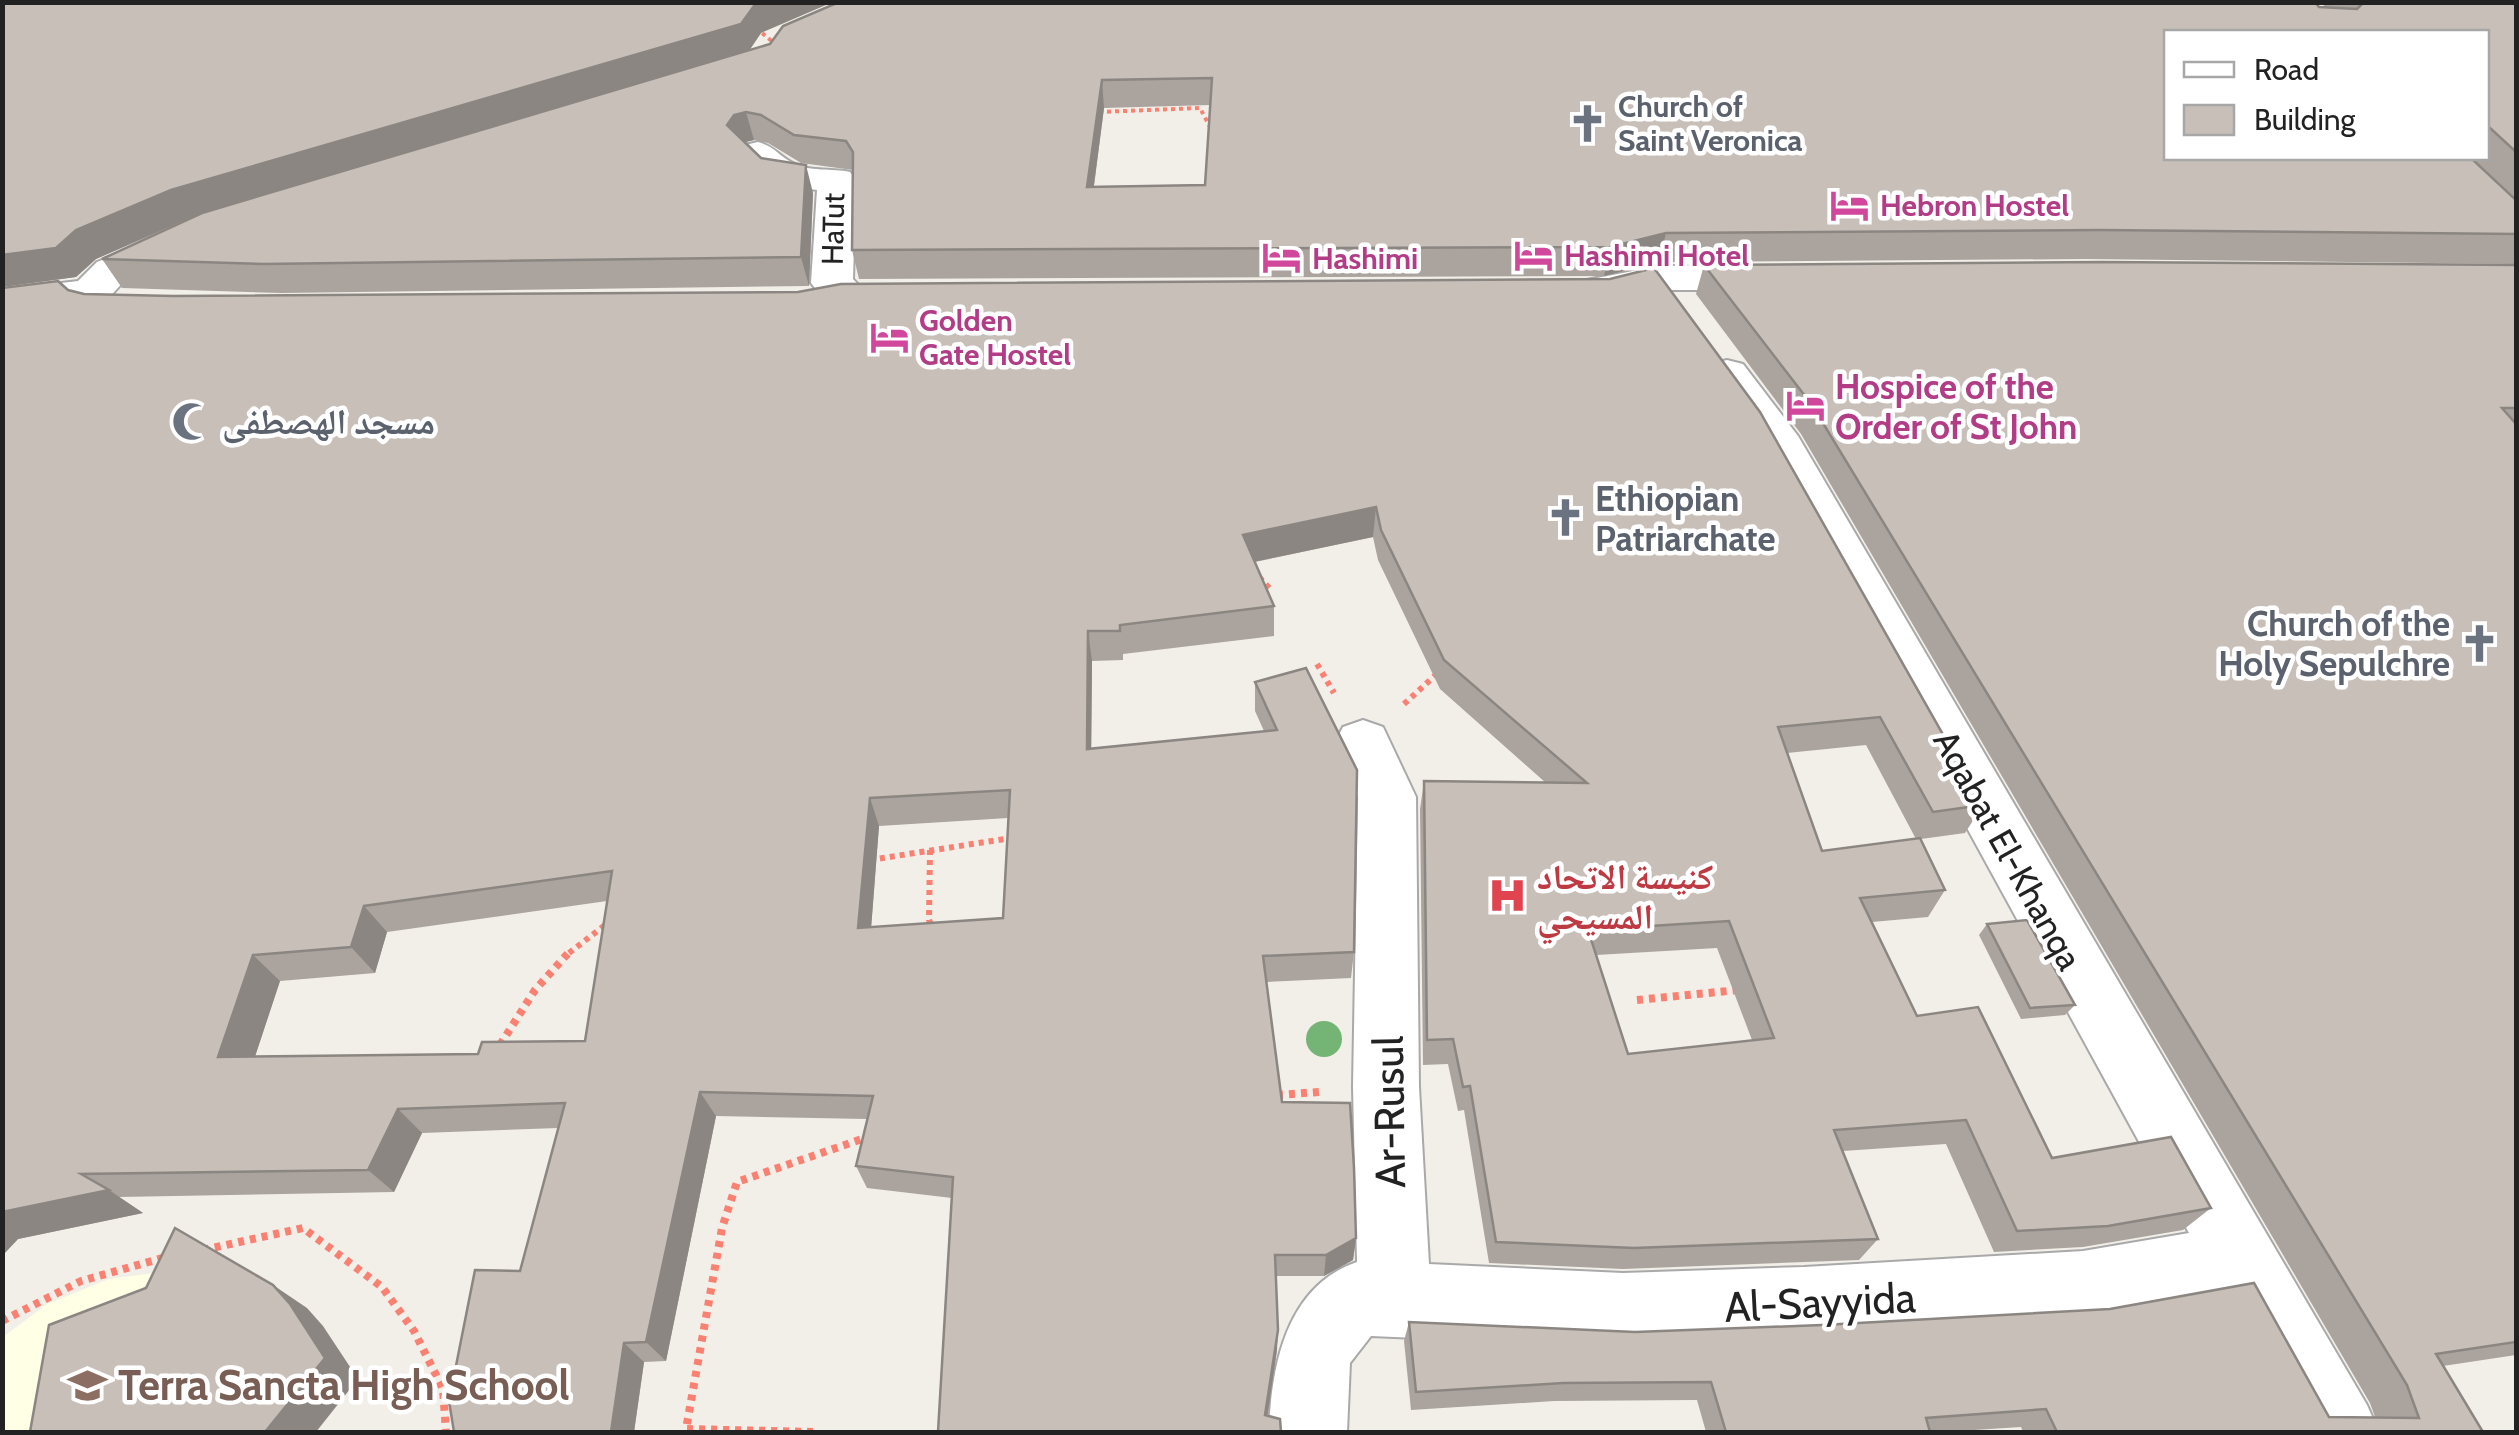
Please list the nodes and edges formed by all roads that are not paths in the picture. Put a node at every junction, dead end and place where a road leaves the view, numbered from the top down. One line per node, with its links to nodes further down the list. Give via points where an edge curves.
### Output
1 (758, 153): 7 (street, HaTut, via 784,176 837,180 832,282 867,296)
2 (204, 230): 6 (street, via 109,290)
3 (1659, 278): 4 (street); 5 (street, via 1604,292); 9 (street, Aqabat El-Khanqa, via 1775,436)
4 (1816, 278)
5 (1547, 292)
6 (2, 303)
7 (806, 304)
8 (1363, 742): 10 (street, Ar-Rusul, via 1387,797 1386,1086)
9 (2244, 1260): 10 (street, Al-Sayyida, via 2082,1288 1804,1304 1623,1310); 12 (street, Aqabat El-Khanqa)
10 (1394, 1299): 11 (street, via 1355,1299 1328,1327 1311,1357)
11 (1308, 1432)
12 (2340, 1432)

